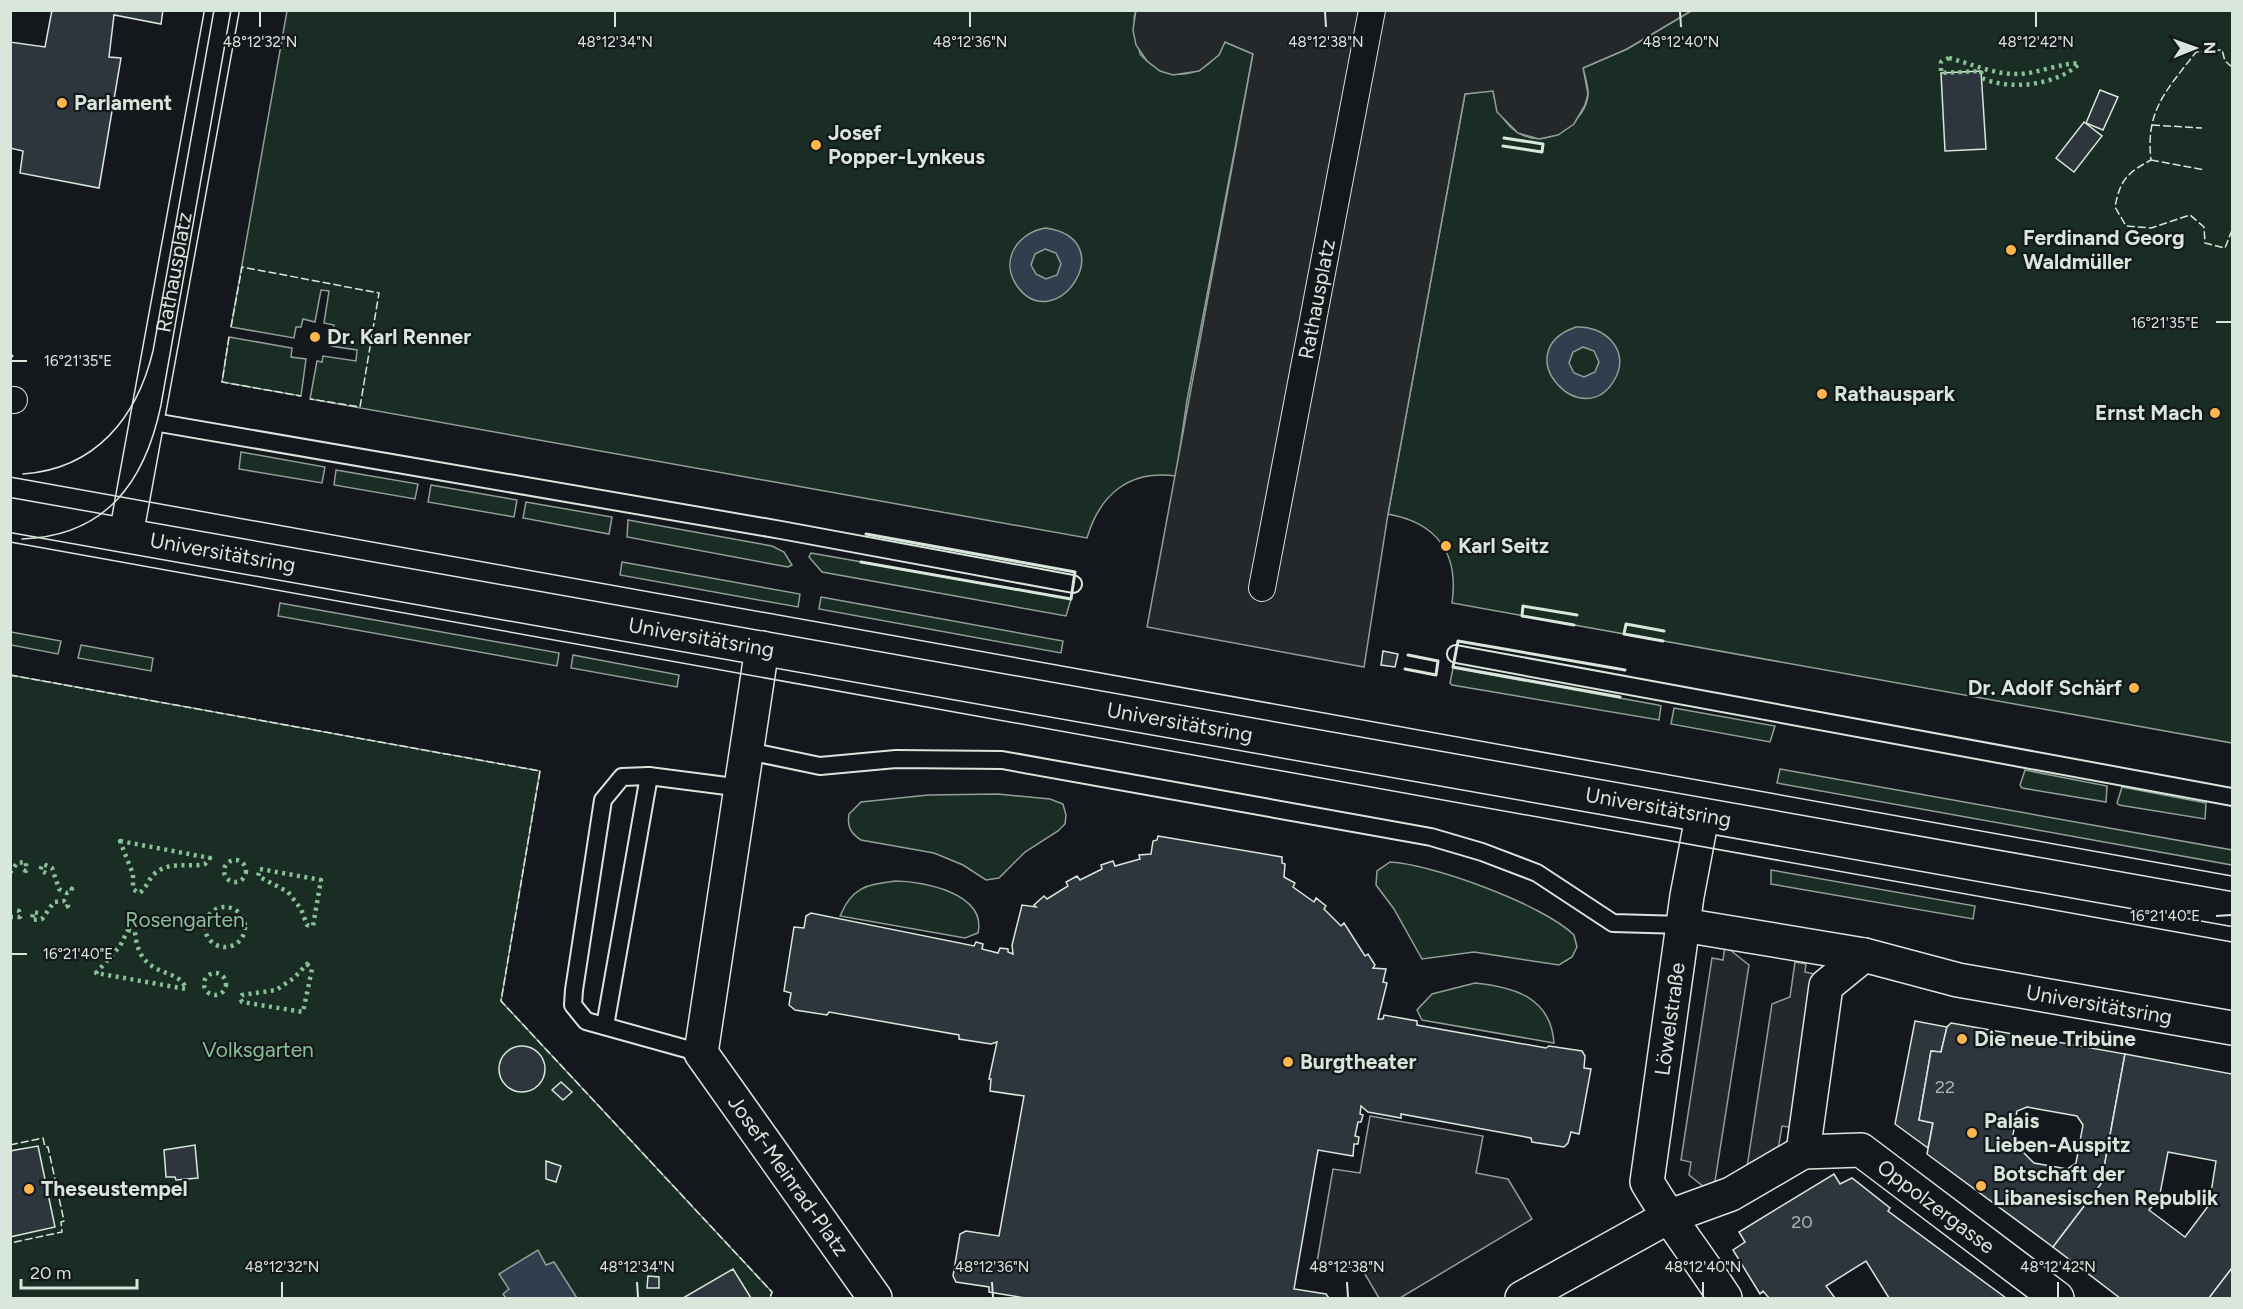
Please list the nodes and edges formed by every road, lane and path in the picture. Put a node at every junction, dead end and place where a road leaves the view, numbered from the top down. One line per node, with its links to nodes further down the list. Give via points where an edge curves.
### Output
1 (222, 10): 3 (street, Rathausplatz)
2 (1372, 10): 7 (street, Rathausplatz)
3 (148, 421): 5 (street, Rathausplatz); 6 (lane)
4 (10, 515): 5 (street, Universitätsring)
5 (126, 535): 8 (street, Universitätsring)
6 (1073, 584)
7 (1262, 588)
8 (762, 648): 10 (street); 14 (street, Universitätsring)
9 (1456, 654): 13 (lane)
10 (748, 751): 12 (street); 16 (lane, via 820,766 896,759 1002,760 1431,837 1537,873 1613,923)
11 (649, 776): 12 (lane); 18 (lane); 18 (lane, via 622,777 603,800 573,1005 586,1021)
12 (742, 788): 20 (street)
13 (2232, 797)
14 (1702, 817): 15 (street, Universitätsring); 16 (street, Löwelstraße)
15 (2232, 909)
16 (1683, 925): 17 (street, Universitätsring); 22 (street, Löwelstraße, via 1647,1182)
17 (1864, 955): 19 (street, Universitätsring, via 1958,980); 21 (street, via 1827,986)
18 (605, 1026): 20 (lane)
19 (2232, 1028)
20 (701, 1053): 23 (street, Josef-Meinrad-Platz)
21 (1803, 1152): 22 (street, via 1731,1194); 26 (street, Oppolzergasse, via 1861,1150)
22 (1668, 1217): 24 (street); 25 (street, Löwelstraße)
23 (875, 1299)
24 (1522, 1299)
25 (1725, 1299)
26 (2056, 1299)

